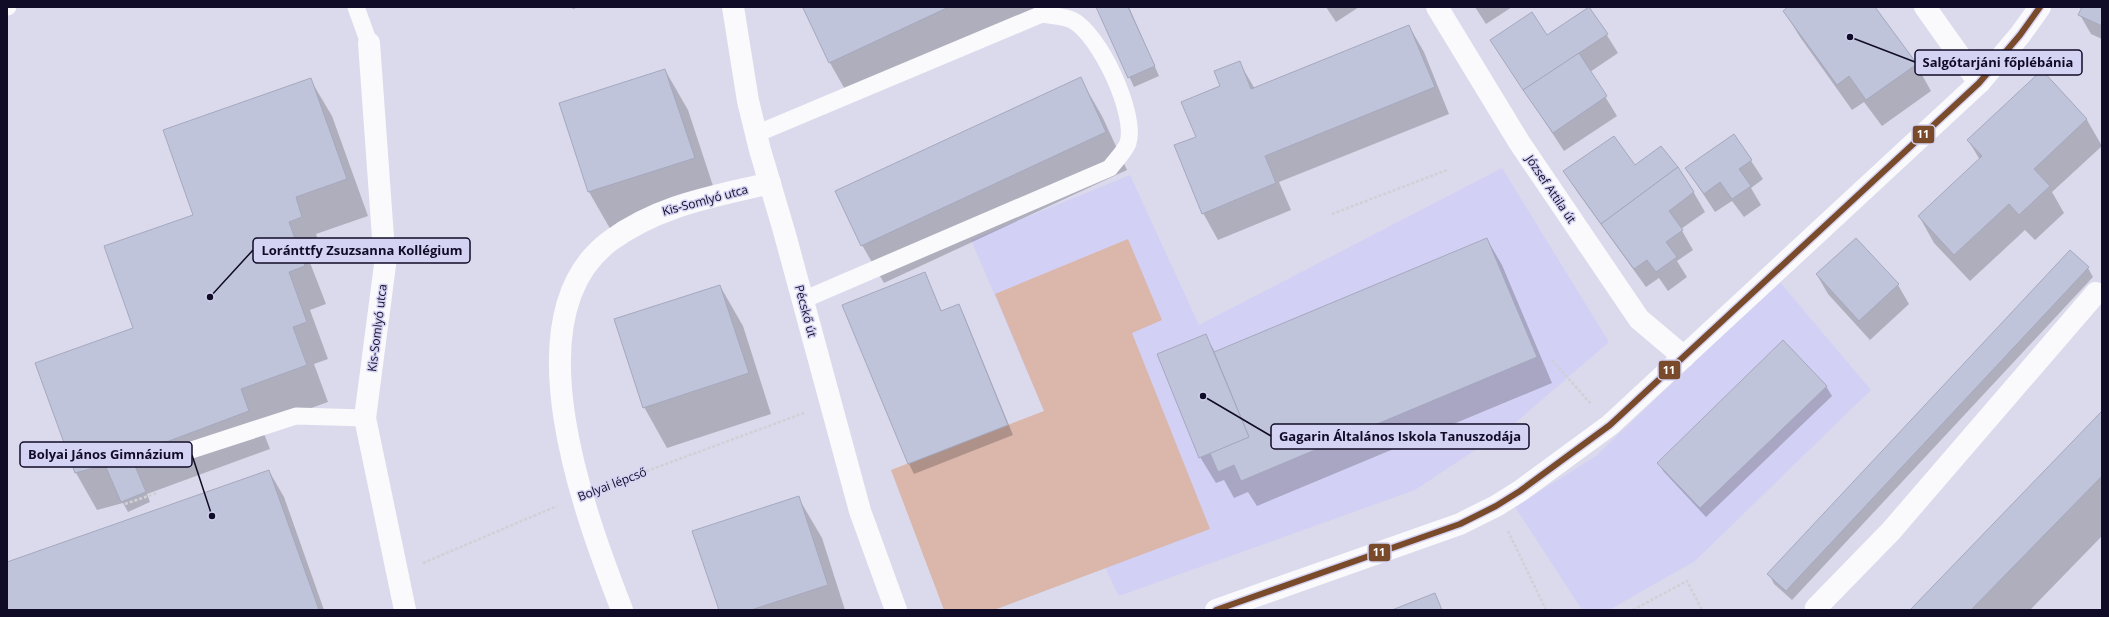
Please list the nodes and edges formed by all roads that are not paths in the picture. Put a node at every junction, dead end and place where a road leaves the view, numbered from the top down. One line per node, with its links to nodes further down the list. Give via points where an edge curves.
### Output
1 (356, 7): 6 (lane)
2 (733, 7): 8 (street, Pécskő út)
3 (1437, 7): 12 (street, József Attila út, via 1519,142 1639,320)
4 (1924, 7): 7 (street)
5 (2040, 7): 7 (street, via 2020,35)
6 (369, 43): 13 (street, Kis-Somlyó utca, via 386,265)
7 (1979, 82): 12 (street)
8 (756, 134): 9 (street, Pécskő út); 11 (lane, via 1042,14 1072,20 1092,38 1109,66 1128,115 1128,143 1110,168)
9 (770, 183): 11 (street, Pécskő út); 16 (street, Kis-Somlyó utca, via 677,205 655,214 609,242 592,258 578,275 566,306 561,334 559,383 566,429 581,495)
10 (2096, 293): 19 (street, via 1896,525 1816,608)
11 (803, 300): 17 (street, Pécskő út, via 860,511)
12 (1684, 357): 18 (street, via 1610,425 1496,506 1460,524)
13 (365, 418): 14 (lane, via 296,416); 15 (street, Kis-Somlyó utca)
14 (167, 458)
15 (405, 610)
16 (622, 610)
17 (896, 610)
18 (1216, 610)
19 (1817, 610)

